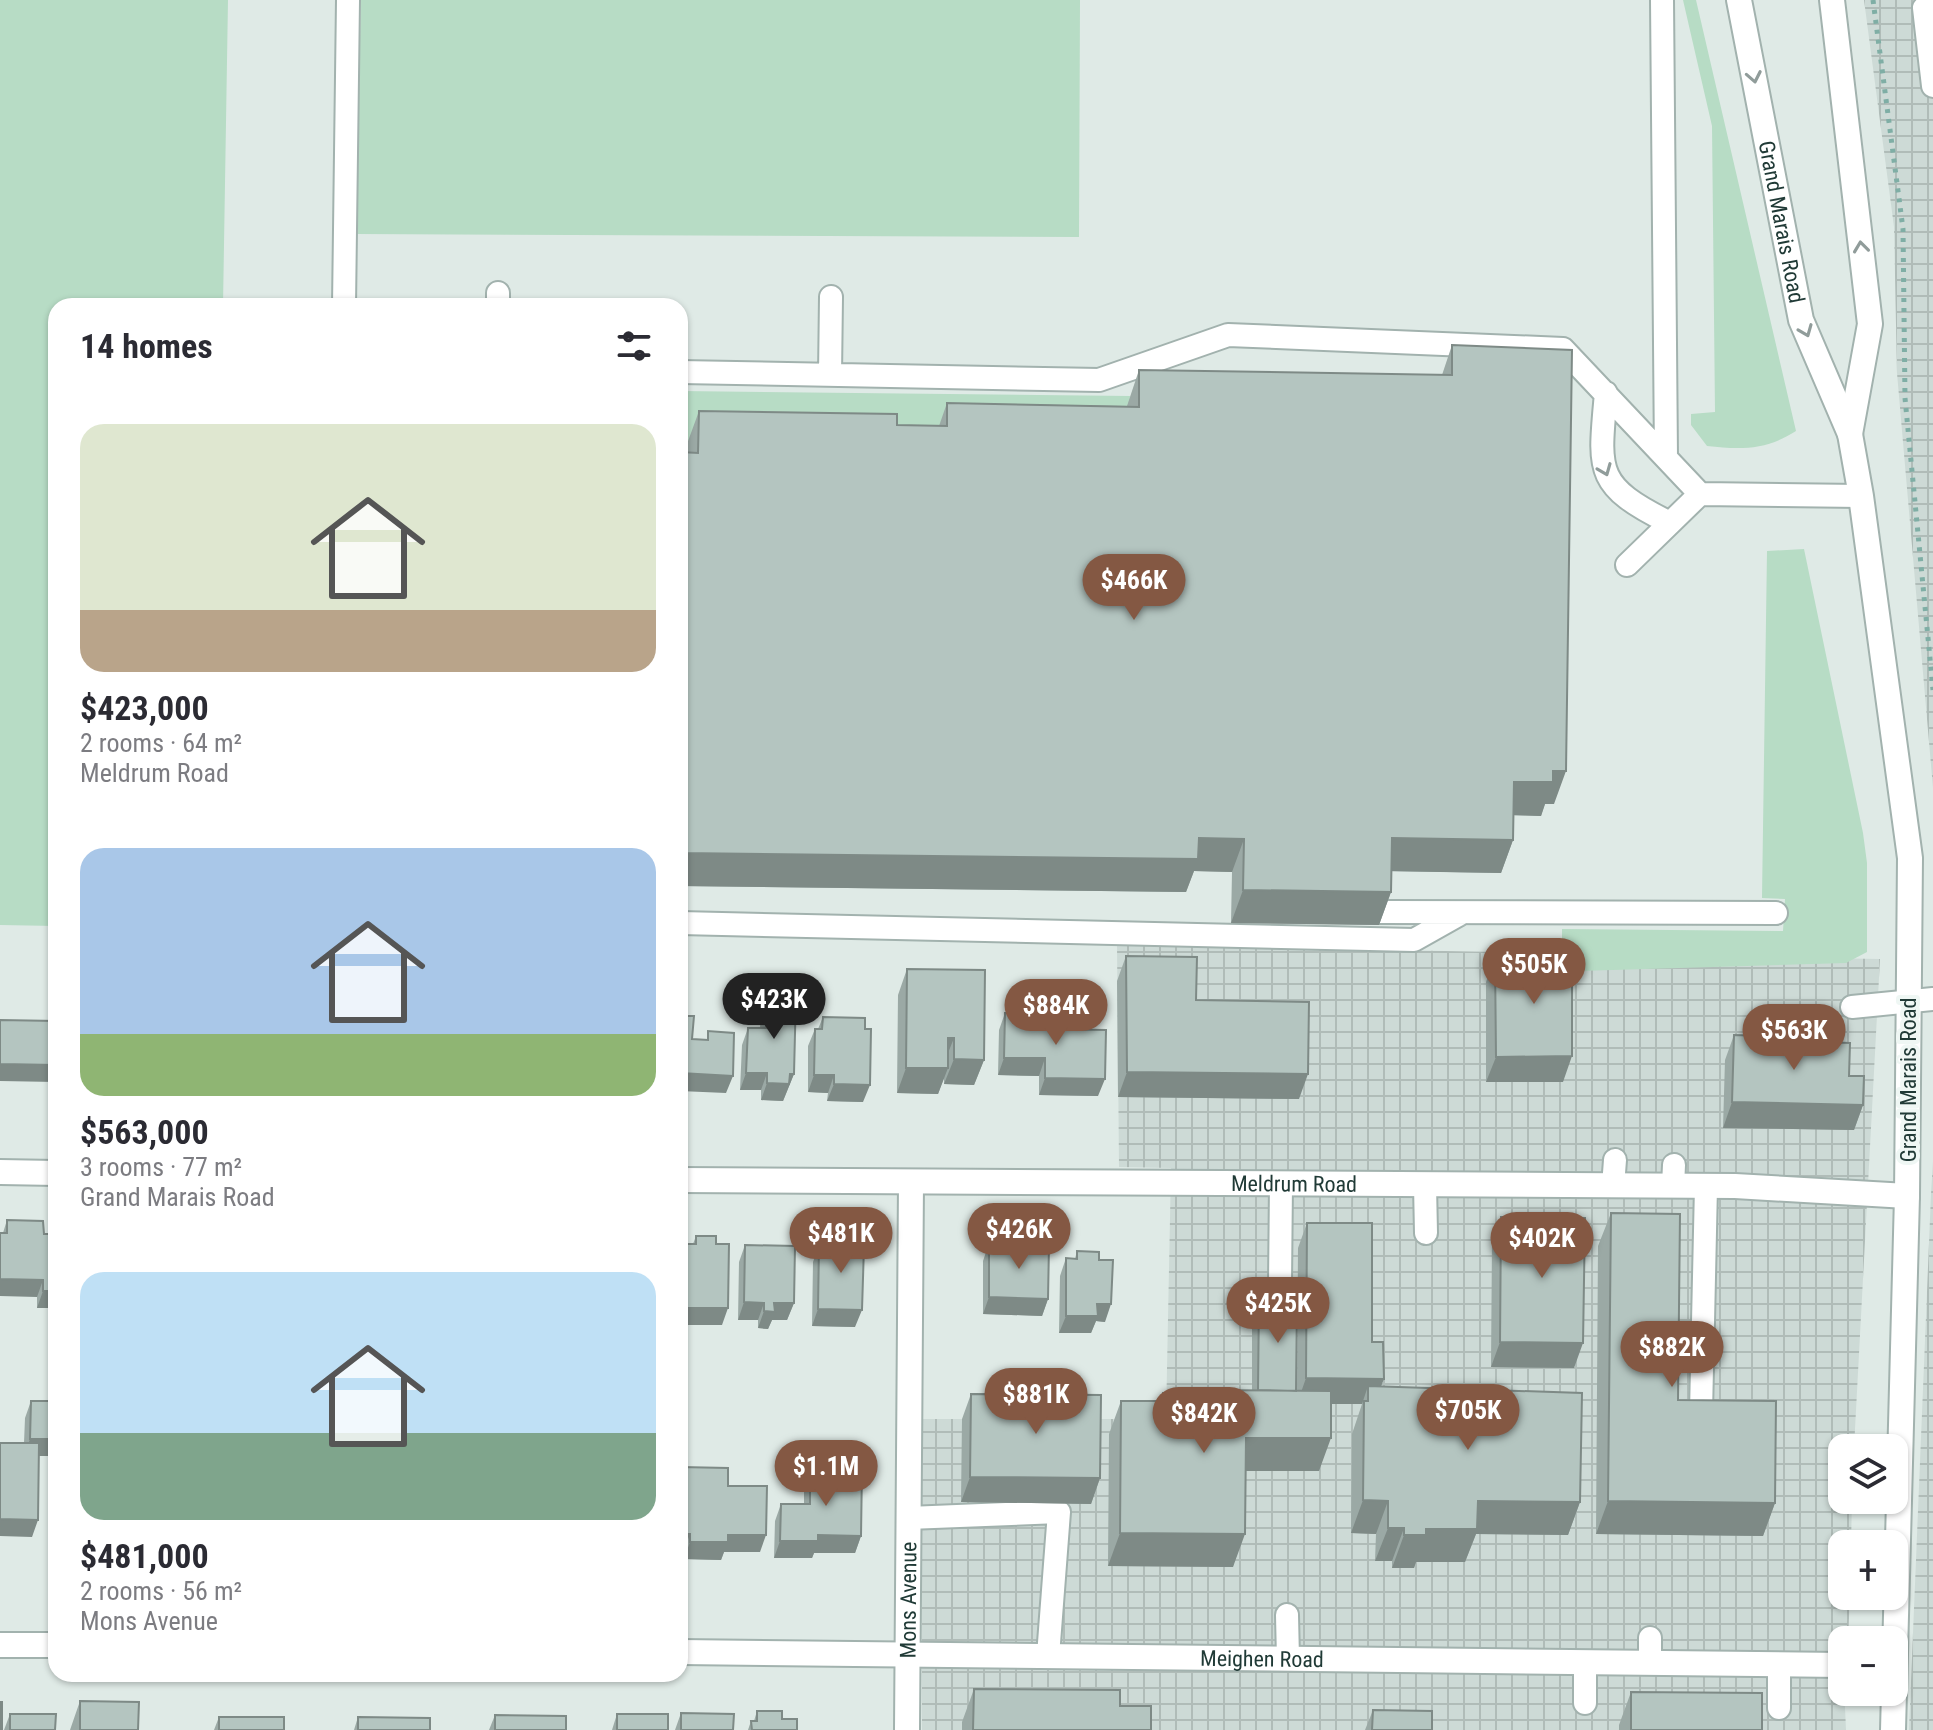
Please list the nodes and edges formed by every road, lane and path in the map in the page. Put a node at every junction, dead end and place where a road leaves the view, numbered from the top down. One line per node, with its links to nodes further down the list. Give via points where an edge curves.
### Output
1 (348, 0): 9 (lane)
2 (1662, 0): 14 (lane)
3 (1739, 0): 13 (street, Grand Marais Road, one-way to 13, via 1801,320)
4 (1832, 0): 13 (street, Grand Marais Road, one-way to 4, via 1870,324)
5 (1873, 0): 19 (path, via 1903,229 1905,398)
6 (1933, 1): 7 (lane, via 1924,8)
7 (1933, 86)
8 (831, 297): 11 (lane)
9 (344, 298)
10 (688, 372): 11 (lane)
11 (830, 375): 12 (lane, via 1099,380 1228,335 1563,349)
12 (1606, 393): 14 (lane); 17 (lane, one-way to 17, via 1600,457 1612,487 1629,503)
13 (1850, 434): 16 (street, Grand Marais Road)
14 (1666, 457): 15 (lane)
15 (1700, 494): 16 (lane); 17 (lane)
16 (1861, 496): 25 (street, Grand Marais Road, via 1910,858)
17 (1668, 522): 18 (lane)
18 (1627, 565)
19 (1933, 690)
20 (1379, 912): 21 (lane)
21 (1462, 913): 22 (lane); 23 (lane, via 1414,940)
22 (1776, 913)
23 (688, 923)
24 (1933, 999): 25 (lane)
25 (1909, 1002): 26 (lane); 36 (street, Grand Marais Road)
26 (1852, 1007)
27 (1615, 1160): 34 (lane)
28 (0, 1172): 29 (street)
29 (48, 1173)
30 (688, 1180): 31 (street, Meldrum Road)
31 (911, 1183): 32 (street, Meldrum Road); 40 (street, Mons Avenue)
32 (1281, 1184): 33 (street, Meldrum Road); 38 (lane)
33 (1425, 1185): 34 (street, Meldrum Road); 37 (lane)
34 (1613, 1186): 35 (street, Meldrum Road, via 1674,1175)
35 (1706, 1186): 36 (street, Meldrum Road); 39 (lane)
36 (1907, 1196): 42 (street, Grand Marais Road)
37 (1426, 1233)
38 (1280, 1283)
39 (1701, 1413)
40 (908, 1518): 47 (street, Mons Avenue); 48 (lane, via 1059,1512)
41 (1287, 1615): 49 (lane)
42 (1896, 1626)
43 (1650, 1638): 51 (lane)
44 (0, 1645): 45 (street)
45 (48, 1645)
46 (688, 1652): 47 (street, Meighen Road)
47 (907, 1655): 48 (street, Meighen Road); 57 (street, Mons Avenue)
48 (1048, 1656): 49 (street, Meighen Road)
49 (1288, 1659): 50 (street, Meighen Road)
50 (1585, 1662): 51 (street, Meighen Road); 54 (lane)
51 (1650, 1663): 52 (street, Meighen Road)
52 (1779, 1664): 53 (street, Meighen Road); 56 (lane)
53 (1828, 1665)
54 (1585, 1703)
55 (1894, 1706): 58 (street, Grand Marais Road)
56 (1779, 1708)
57 (907, 1730)
58 (1893, 1730)

